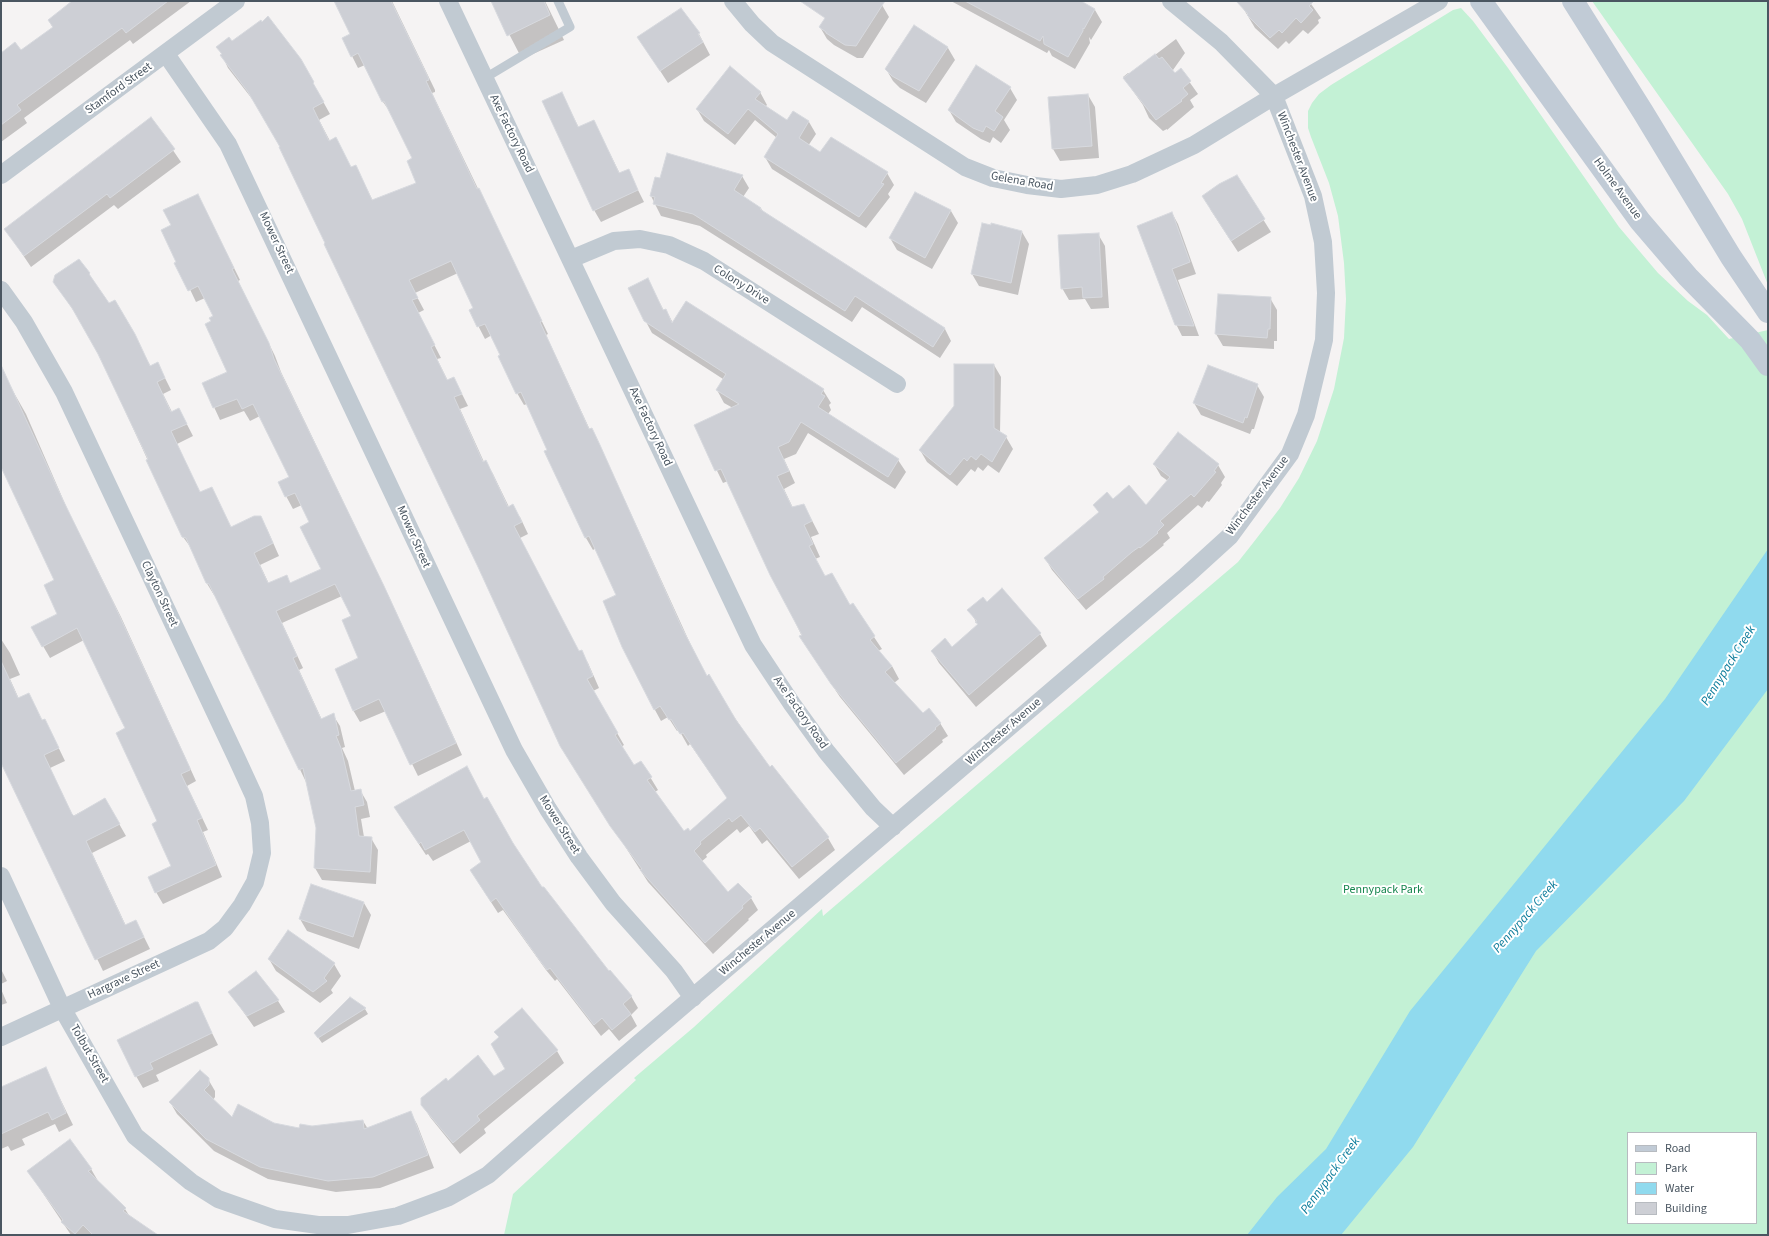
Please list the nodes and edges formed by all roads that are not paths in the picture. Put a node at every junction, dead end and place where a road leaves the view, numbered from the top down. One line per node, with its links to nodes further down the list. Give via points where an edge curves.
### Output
1 (236, 1): 9 (street, Stamford Street)
2 (448, 1): 10 (street, Axe Factory Road)
3 (558, 1): 10 (lane, via 570,27)
4 (732, 1): 11 (street, Gelena Road, via 772,43 965,167 993,178 1027,185 1062,189 1097,185 1132,174 1194,145)
5 (1171, 1): 11 (street, via 1221,42)
6 (1439, 1): 11 (street, Winchester Avenue)
7 (1481, 1): 16 (main road, Holme Avenue, via 1640,221 1688,277 1750,340)
8 (1573, 1): 15 (main road, via 1731,257)
9 (166, 54): 12 (street, Stamford Street); 21 (street, Mower Street, via 228,144 514,750 579,857 613,903 674,972)
10 (485, 78): 13 (street, Axe Factory Road)
11 (1274, 96): 18 (street, Winchester Avenue, via 1313,196 1324,242 1324,340 1306,415 1290,454 1230,536)
12 (1, 175)
13 (571, 259): 17 (street, Colony Drive, via 614,242 640,239 670,245 704,261); 18 (street, Axe Factory Road, via 753,645 826,751 873,808)
14 (1, 290): 20 (street, Clayton Street, via 24,322 64,392 254,796 260,823 262,853 255,882)
15 (1768, 312)
16 (1768, 365)
17 (897, 384)
18 (893, 827): 21 (street, Winchester Avenue)
19 (1, 876): 22 (street, Tolbut Street)
20 (238, 911): 22 (street, Hargrave Street, via 225,928 208,941)
21 (693, 998): 24 (street, Winchester Avenue, via 488,1175 449,1197 398,1216 348,1225 318,1225 275,1219)
22 (62, 1008): 23 (street, Hargrave Street); 24 (street, Tolbut Street, via 135,1136 191,1182)
23 (1, 1037)
24 (218, 1199)

